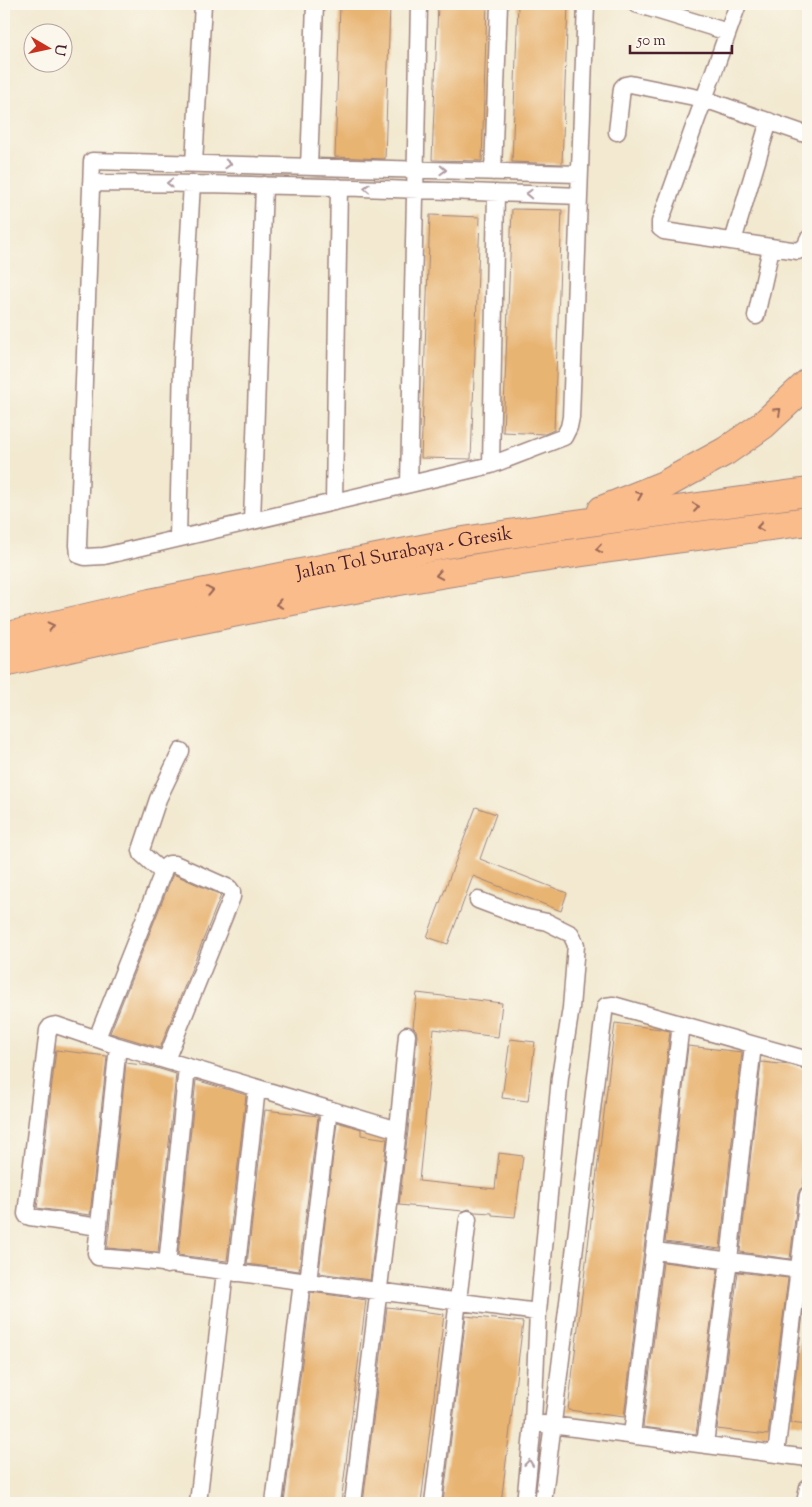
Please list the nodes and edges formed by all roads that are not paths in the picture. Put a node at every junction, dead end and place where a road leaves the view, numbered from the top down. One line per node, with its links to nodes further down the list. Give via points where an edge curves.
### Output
1 (203, 4): 13 (street)
2 (315, 4): 14 (street)
3 (419, 4): 15 (street)
4 (499, 4): 16 (street)
5 (586, 4): 17 (street)
6 (636, 4): 8 (street)
7 (738, 4): 8 (street)
8 (728, 32): 9 (street)
9 (704, 99): 10 (street); 11 (street, via 624,85); 26 (street, via 660,228)
10 (769, 121): 12 (street); 26 (street)
11 (617, 132)
12 (808, 135)
13 (194, 163): 14 (street, one-way to 14); 18 (street, via 92,161)
14 (309, 167): 15 (street)
15 (414, 169): 16 (street, one-way to 16); 22 (street)
16 (493, 172): 17 (street)
17 (579, 174): 24 (street)
18 (91, 183): 19 (street, one-way to 18); 37 (street, via 79,553 82,557 104,556)
19 (192, 183): 20 (street); 37 (street, via 182,361)
20 (264, 185): 21 (street); 35 (street)
21 (339, 187): 22 (street, one-way to 21); 33 (street)
22 (414, 190): 23 (street); 31 (street)
23 (496, 193): 24 (street, one-way to 23); 30 (street)
24 (578, 196): 30 (street, via 569,427 564,436)
25 (808, 239): 27 (street, via 806,246 798,251)
26 (732, 241): 27 (street)
27 (772, 248): 28 (street)
28 (756, 316)
29 (808, 383): 36 (highway, one-way to 29, via 664,486 726,451 763,425)
30 (491, 465): 31 (street)
31 (409, 484): 33 (street)
32 (808, 492): 36 (highway, Jalan Tol Surabaya - Gresik, one-way to 32)
33 (334, 501): 35 (street)
34 (808, 520): 39 (highway, Jalan Tol Surabaya - Gresik, one-way to 39, via 560,555 324,595)
35 (252, 521): 37 (street)
36 (562, 526): 38 (highway, Jalan Tol Surabaya - Gresik, one-way to 36, via 150,603 354,562)
37 (178, 538)
38 (4, 637)
39 (4, 663)
40 (181, 751): 41 (street, via 158,799 141,850)
41 (163, 873): 45 (street); 48 (street, via 169,864 175,864 232,892)
42 (478, 900): 65 (street, via 523,917 547,922 571,934 576,944)
43 (681, 1024): 46 (street); 57 (street); 67 (street, via 613,1005 606,1006)
44 (408, 1035): 53 (street)
45 (97, 1038): 47 (street); 56 (street, via 56,1024 48,1030 26,1214)
46 (754, 1045): 49 (street); 58 (street)
47 (118, 1046): 48 (street); 56 (street)
48 (166, 1060): 50 (street)
49 (808, 1060)
50 (187, 1067): 51 (street); 59 (street)
51 (257, 1088): 52 (street); 61 (street)
52 (329, 1109): 53 (street); 62 (street)
53 (398, 1130): 63 (street)
54 (808, 1195): 60 (street)
55 (468, 1219): 64 (street)
56 (98, 1227): 59 (street, via 98,1257)
57 (655, 1251): 58 (street); 68 (street)
58 (729, 1260): 60 (street); 69 (street)
59 (167, 1265): 61 (street)
60 (804, 1270): 70 (street)
61 (231, 1273): 62 (street); 73 (street)
62 (305, 1282): 63 (street); 74 (street)
63 (379, 1292): 64 (street); 75 (street)
64 (457, 1302): 65 (street); 76 (street)
65 (538, 1312): 66 (street)
66 (534, 1423): 67 (street); 77 (street, one-way to 66)
67 (552, 1425): 68 (street); 78 (street)
68 (632, 1435): 69 (street)
69 (705, 1444): 70 (street)
70 (776, 1454): 71 (street)
71 (808, 1458)
72 (808, 1487): 79 (street)
73 (198, 1503)
74 (274, 1503)
75 (353, 1503)
76 (433, 1503)
77 (525, 1503)
78 (543, 1503)
79 (805, 1503)

